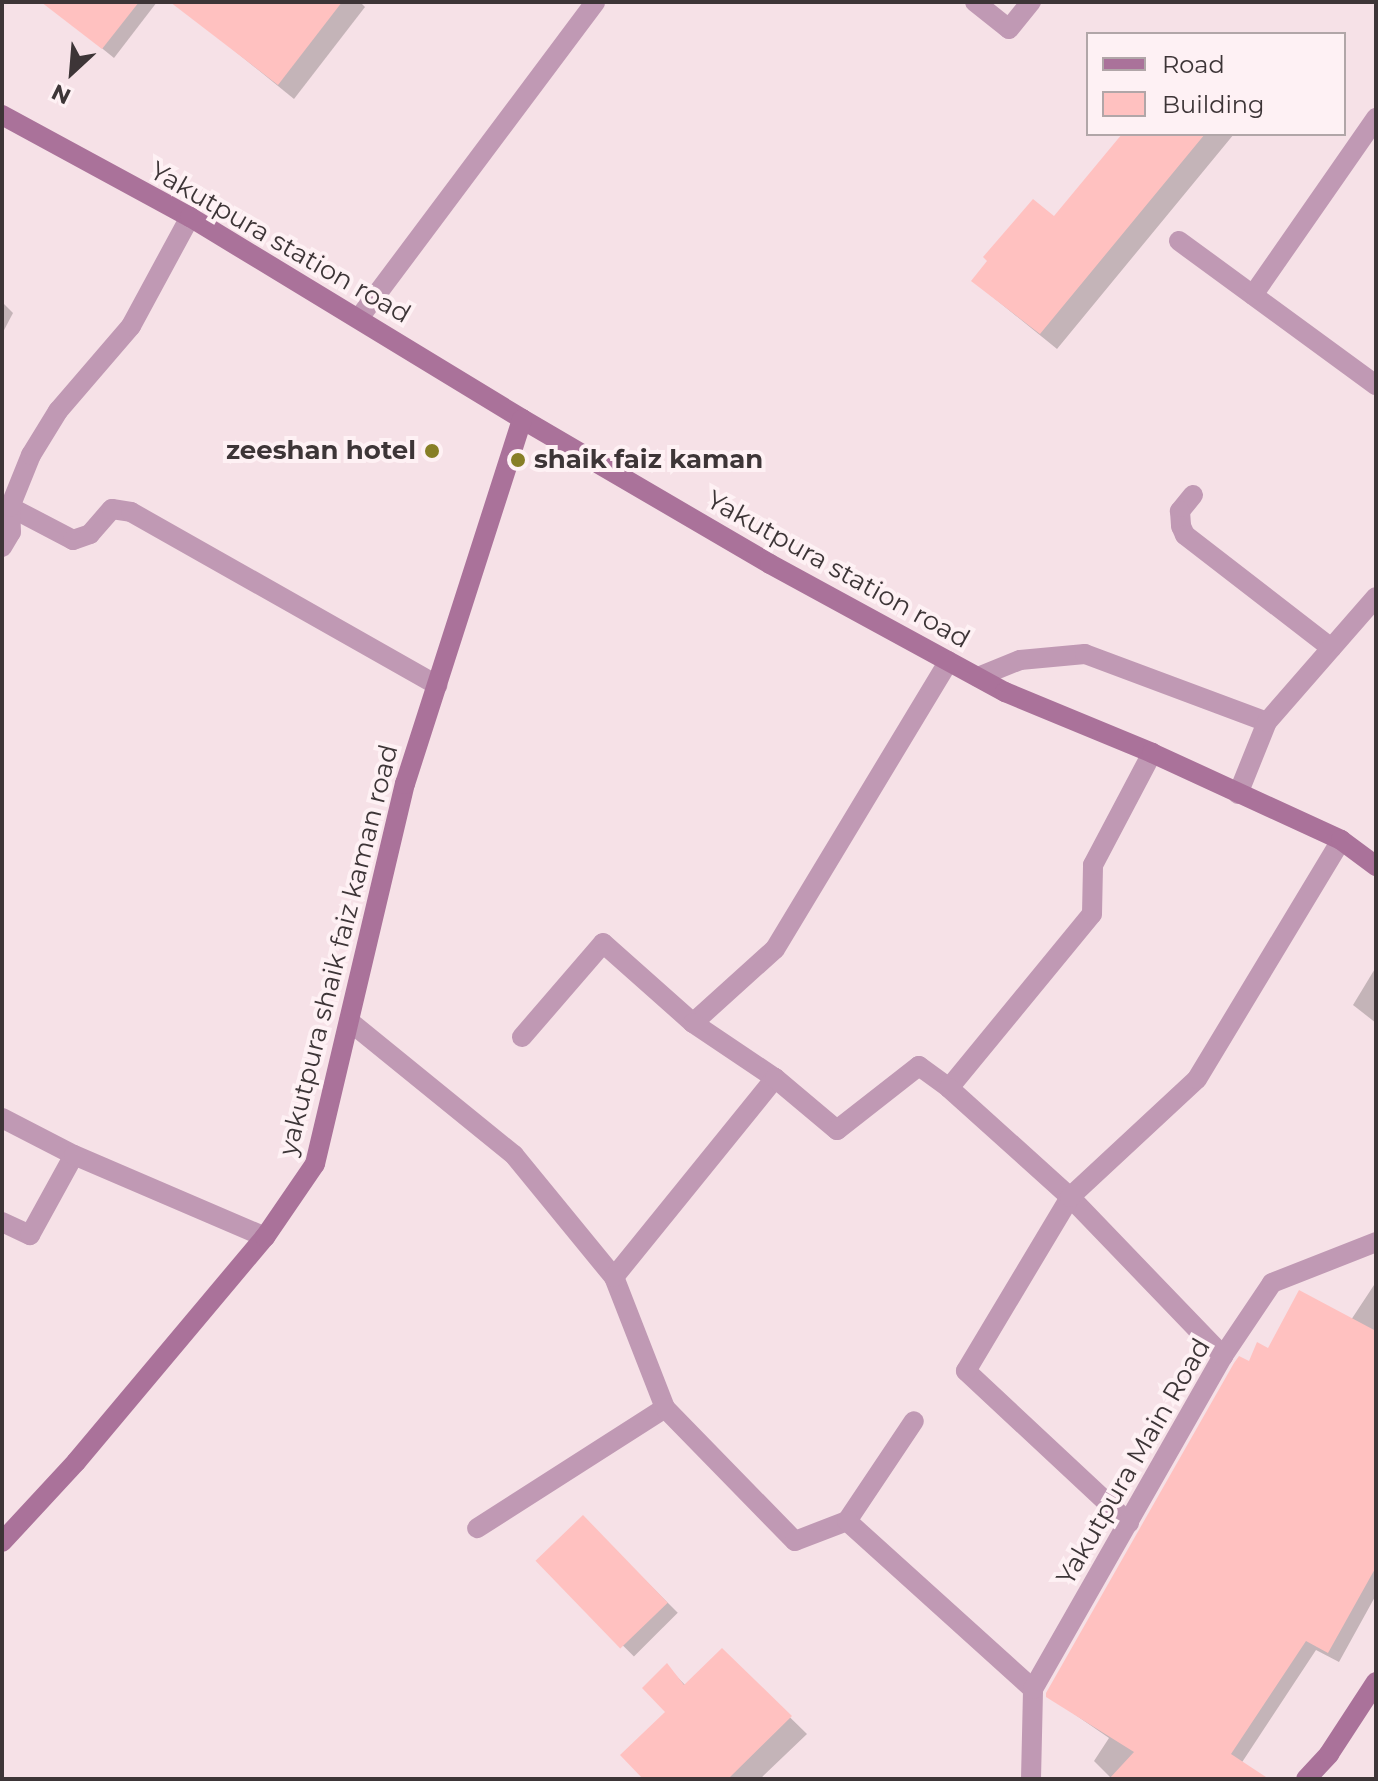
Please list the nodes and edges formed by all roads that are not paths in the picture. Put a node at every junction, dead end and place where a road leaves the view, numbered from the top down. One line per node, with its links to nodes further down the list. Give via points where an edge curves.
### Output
1 (595, 2): 9 (street)
2 (975, 2): 3 (street, via 1009,29)
3 (1031, 2)
4 (2, 115): 6 (street, Yakutpura station road)
5 (1376, 118): 8 (street)
6 (190, 217): 9 (street, Yakutpura station road); 13 (street, via 131,326 51,422)
7 (1179, 241): 8 (street)
8 (1253, 295): 10 (street)
9 (359, 318): 11 (street, Yakutpura station road)
10 (1376, 385)
11 (522, 419): 17 (street, Yakutpura station road); 19 (street, yakutpura shaik faiz kaman road)
12 (1193, 495): 16 (street, via 1180,511 1185,535)
13 (10, 507): 14 (street, via 11,532); 19 (street, via 73,540 90,534 112,509 131,512)
14 (2, 547)
15 (1376, 597): 16 (street)
16 (1331, 648): 20 (street)
17 (949, 661): 18 (street, Yakutpura station road); 26 (street, via 775,949)
18 (978, 677): 20 (street, via 1020,660 1085,654); 21 (street, Yakutpura station road)
19 (437, 685): 25 (street, yakutpura shaik faiz kaman road, via 405,784)
20 (1267, 722): 22 (street)
21 (1152, 753): 22 (street, Yakutpura station road); 29 (street, via 1093,865 1092,914)
22 (1238, 794): 23 (street, Yakutpura station road)
23 (1341, 840): 24 (street, Yakutpura station road); 32 (street, via 1197,1079)
24 (1376, 866)
25 (349, 1021): 34 (street, yakutpura shaik faiz kaman road, via 315,1164); 36 (street, via 514,1155)
26 (693, 1023): 27 (street, via 603,943); 28 (street)
27 (522, 1037)
28 (775, 1078): 29 (street, via 837,1130 919,1066); 36 (street)
29 (949, 1088): 32 (street)
30 (2, 1118): 31 (street)
31 (74, 1155): 33 (street, via 30,1235); 34 (street)
32 (1070, 1197): 37 (street); 41 (street, via 966,1371)
33 (2, 1222)
34 (265, 1237): 43 (street, yakutpura shaik faiz kaman road)
35 (1376, 1242): 37 (street, Yakutpura Main Road, via 1272,1283)
36 (614, 1277): 38 (street)
37 (1223, 1356): 41 (street, Yakutpura Main Road)
38 (665, 1408): 40 (street, via 795,1541); 42 (street)
39 (914, 1421): 40 (street)
40 (847, 1521): 45 (street)
41 (1129, 1523): 45 (street, Yakutpura Main Road)
42 (477, 1528)
43 (2, 1542)
44 (1376, 1682): 47 (street, via 1329,1754)
45 (1033, 1689): 46 (street, Yakutpura Main Road)
46 (1031, 1779)
47 (1306, 1779)

